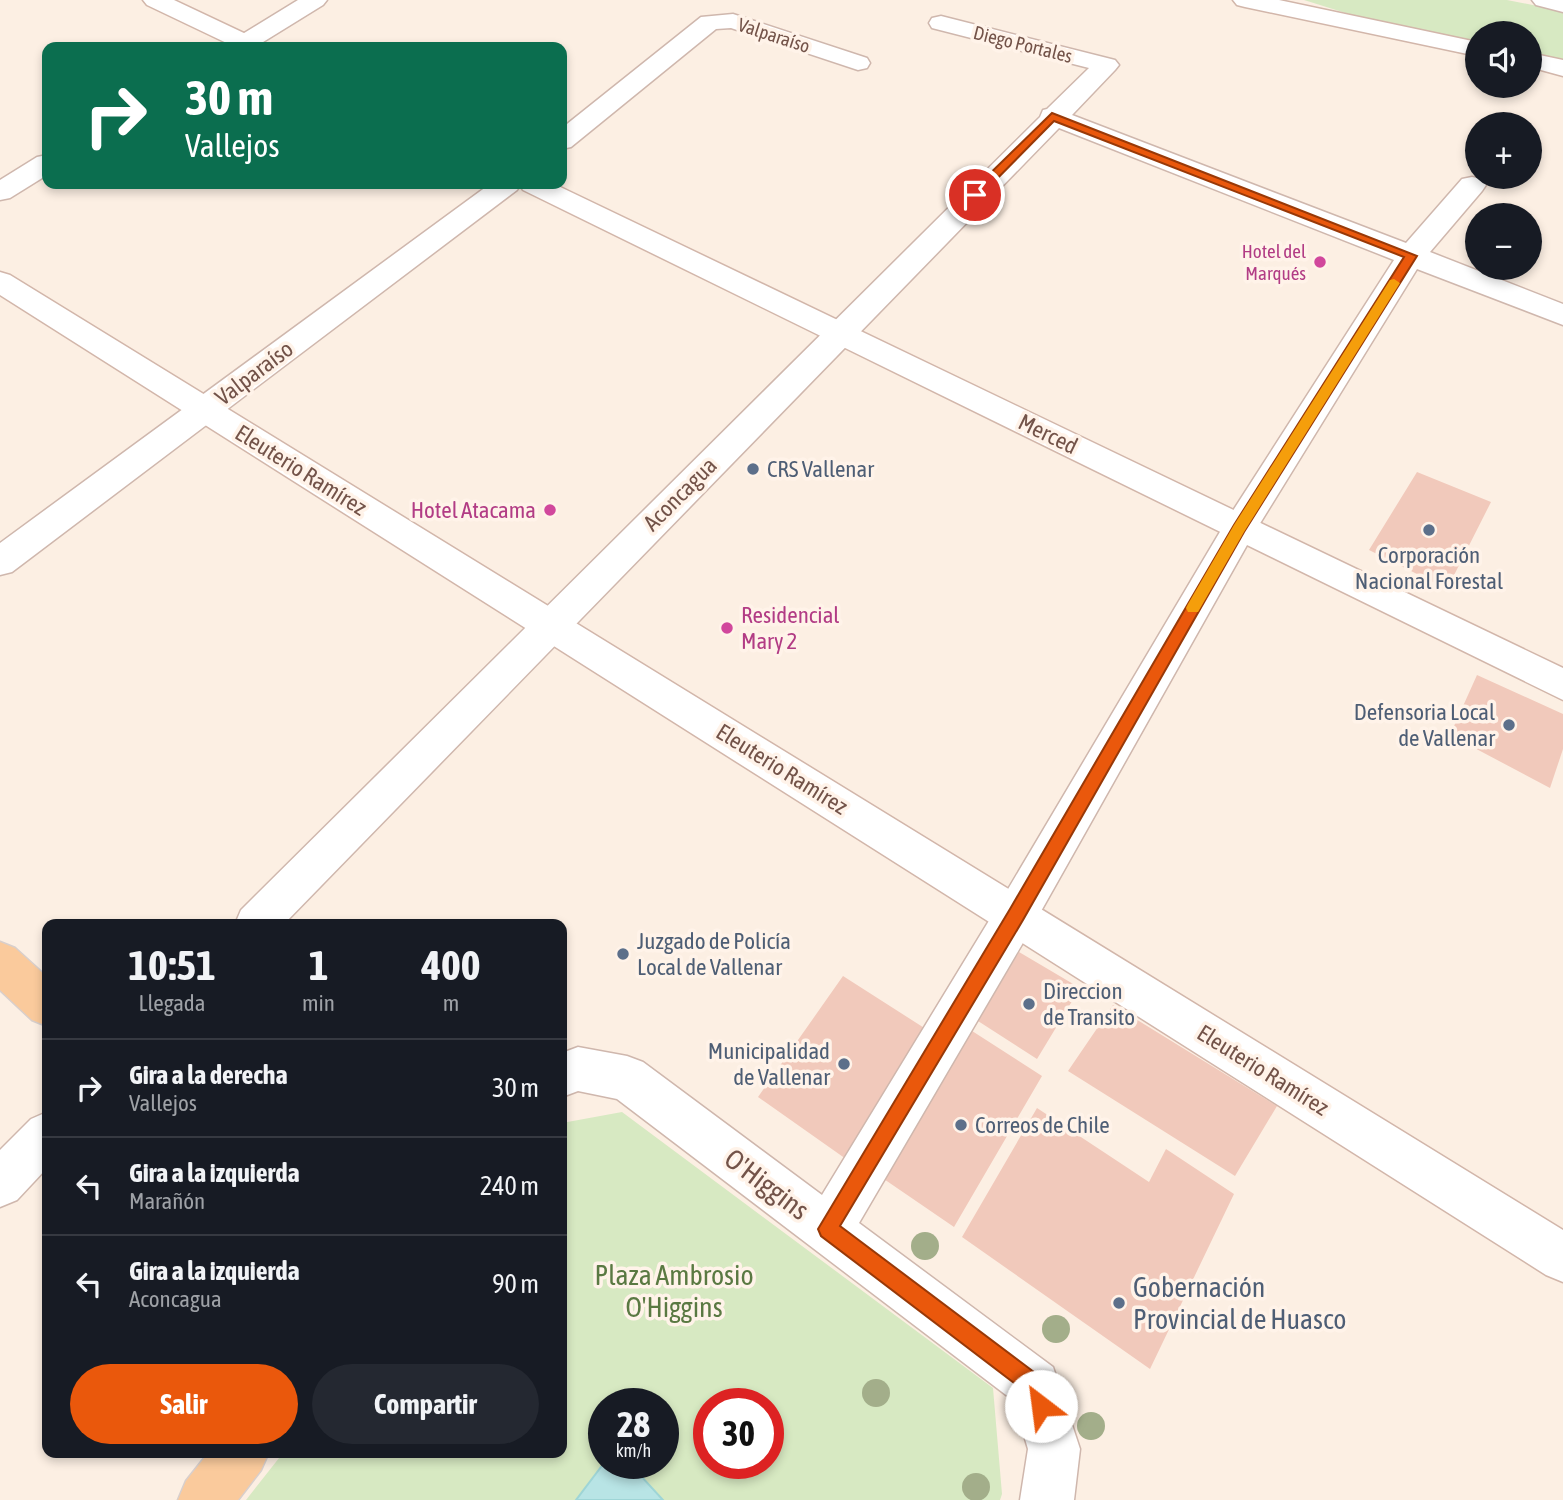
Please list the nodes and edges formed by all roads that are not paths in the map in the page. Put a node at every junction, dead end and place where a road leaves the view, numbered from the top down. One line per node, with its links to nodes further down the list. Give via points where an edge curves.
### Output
1 (155, 0): 7 (street)
2 (315, 0): 8 (street)
3 (1245, 0): 9 (street)
4 (1544, 0): 5 (street)
5 (1563, 5)
6 (941, 23): 12 (street, Diego Portales)
7 (237, 42)
8 (251, 42)
9 (1465, 46)
10 (858, 63): 15 (street, Valparaíso, via 733,21 710,22)
11 (1542, 64): 13 (street)
12 (1106, 65): 14 (street, Aconcagua)
13 (1563, 68)
14 (1052, 116): 21 (street); 24 (street, Aconcagua)
15 (567, 137)
16 (42, 166): 20 (street)
17 (500, 189): 25 (street, Valparaíso)
18 (543, 189): 24 (street, Merced)
19 (1469, 189): 21 (street)
20 (0, 192)
21 (1411, 256): 23 (street); 26 (street)
22 (0, 282): 25 (street, Eleuterio Ramírez)
23 (1563, 315)
24 (840, 332): 26 (street, Merced); 28 (street, Aconcagua)
25 (205, 410): 27 (street, Valparaíso); 28 (street, Eleuterio Ramírez)
26 (1239, 529): 29 (street, Merced); 30 (street)
27 (0, 562)
28 (550, 625): 30 (street, Eleuterio Ramírez); 31 (street, Aconcagua)
29 (1563, 685)
30 (1016, 915): 37 (street); 38 (street, Eleuterio Ramírez)
31 (261, 919)
32 (0, 962): 33 (main road)
33 (42, 1000)
34 (567, 1073): 37 (street, O'Higgins, via 578,1069 626,1078)
35 (42, 1140): 36 (street)
36 (0, 1183)
37 (828, 1229): 41 (street, O'Higgins, via 1035,1385 1054,1449)
38 (1563, 1258)
39 (238, 1458): 40 (main road)
40 (205, 1500)
41 (1047, 1500)

